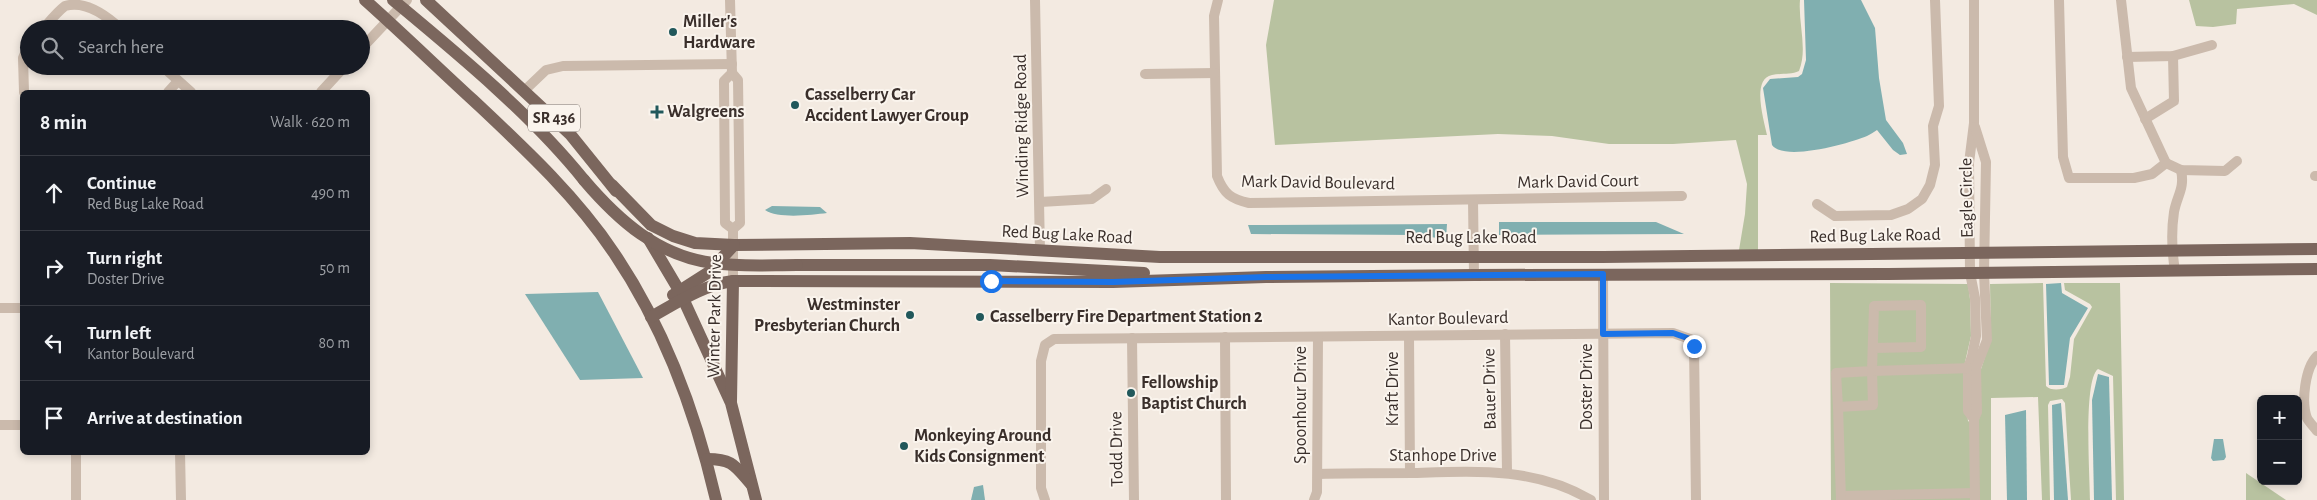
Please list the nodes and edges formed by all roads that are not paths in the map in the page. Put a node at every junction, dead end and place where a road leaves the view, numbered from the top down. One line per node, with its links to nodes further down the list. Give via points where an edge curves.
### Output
1 (365, 0): 13 (main road, SR 436)
2 (426, 0): 29 (main road, SR 436)
3 (730, 0): 18 (street, Winter Park Drive)
4 (1035, 0): 39 (street, Winding Ridge Road)
5 (1218, 0): 19 (street, Mark David Boulevard, via 1214,16)
6 (1935, 0): 40 (street, via 1939,106 1934,126 1935,165 1922,199 1891,215 1835,216)
7 (1974, 0): 31 (street, Eagle Circle)
8 (2059, 0): 33 (street, via 2062,157 2069,178 2134,178 2152,174)
9 (2122, 0): 17 (street)
10 (400, 2): 13 (street); 56 (main road, bridge, via 505,97 566,158 609,209 668,251 712,263 990,266)
11 (52, 20): 12 (street, via 66,5 77,2 98,7)
12 (112, 20)
13 (388, 20): 14 (street); 61 (main road, SR 436, via 532,156 592,224)
14 (370, 39)
15 (2212, 45): 16 (street)
16 (2173, 56): 17 (street); 30 (street, via 2174,101)
17 (2127, 57): 30 (street, via 2131,88)
18 (732, 68): 29 (street, via 563,66 546,70); 41 (street, Winter Park Drive, via 738,80 740,223); 41 (street, Winter Park Drive, via 724,81 724,153 725,223)
19 (1216, 72): 20 (street); 38 (street, Mark David Boulevard, via 1217,176 1226,194 1234,200 1249,203)
20 (1145, 74)
21 (24, 75): 25 (street)
22 (172, 75): 24 (street)
23 (337, 75): 28 (street)
24 (178, 81): 26 (street); 27 (street)
25 (24, 90)
26 (170, 90)
27 (189, 90)
28 (323, 90)
29 (526, 90): 35 (main road, SR 436, via 570,134)
30 (2145, 119): 33 (street)
31 (1974, 123): 46 (street, Eagle Circle, via 1969,164); 47 (street, Eagle Circle, via 1986,162)
32 (2237, 161): 34 (street, via 2225,172)
33 (2166, 163): 34 (street)
34 (2181, 170): 44 (street, via 2184,183 2174,212)
35 (612, 185): 42 (main road, via 651,225 673,236); 58 (main road, SR 436, via 660,256)
36 (1106, 189): 39 (street, via 1092,199)
37 (1682, 196): 38 (street, Mark David Court)
38 (1473, 200): 48 (street)
39 (1040, 202): 45 (street, Winding Ridge Road)
40 (1817, 204)
41 (733, 229): 42 (street, Winter Park Drive)
42 (734, 246): 45 (main road, Red Bug Lake Road, via 910,243); 57 (street, Winter Park Drive); 58 (main road, Red Bug Lake Road)
43 (2317, 249): 44 (main road, Red Bug Lake Road)
44 (2172, 250): 47 (main road, Red Bug Lake Road); 51 (street)
45 (1040, 251): 48 (main road, Red Bug Lake Road, via 1160,257)
46 (1970, 252): 47 (main road, Red Bug Lake Road); 49 (main road, Red Bug Lake Road); 52 (street, Eagle Circle)
47 (1984, 252): 53 (street, Eagle Circle)
48 (1474, 255): 49 (main road, Red Bug Lake Road); 55 (street)
49 (1717, 255): 54 (main road, via 1705,262 1622,263)
50 (2317, 269): 51 (main road, Red Bug Lake Road)
51 (2175, 272): 53 (main road, Red Bug Lake Road)
52 (1970, 273): 53 (main road, Red Bug Lake Road); 54 (main road, Red Bug Lake Road); 70 (street, Eagle Circle, via 1975,298 1976,336)
53 (1984, 273): 70 (street, Eagle Circle, via 1986,340)
54 (1603, 274): 55 (main road, Red Bug Lake Road); 63 (street, Doster Drive)
55 (1474, 275): 56 (main road, Red Bug Lake Road)
56 (1266, 277): 57 (main road, Red Bug Lake Road, via 1113,282)
57 (733, 280): 58 (main road, Red Bug Lake Road); 72 (main road, Winter Park Drive)
58 (682, 296): 61 (main road, Red Bug Lake Road); 72 (main road, SR 436)
59 (0, 308): 60 (street)
60 (20, 308)
61 (649, 313): 79 (main road, SR 436, via 680,382)
62 (1505, 334): 63 (street, Kantor Boulevard); 64 (street, Kantor Boulevard); 80 (street, Bauer Drive)
63 (1603, 334): 95 (street, Doster Drive); 96 (street, Kantor Boulevard, via 1673,333 1690,339 1694,346)
64 (1409, 336): 66 (street, Kantor Boulevard); 81 (street, Kraft Drive)
65 (1225, 337): 66 (street, Kantor Boulevard); 67 (street, Kantor Boulevard); 92 (street)
66 (1318, 337): 82 (street, Spoonhour Drive)
67 (1132, 338): 90 (street, Kantor Boulevard, via 1064,338 1054,339 1045,345 1041,361 1041,488); 91 (street, Todd Drive)
68 (1874, 348): 68 (street, via 1874,306 1921,305 1921,347); 71 (street)
69 (2317, 356): 76 (street, via 2307,374 2305,393 2307,418)
70 (1972, 368): 71 (street); 84 (street, via 1968,411 1974,419)
71 (1872, 372): 73 (street, via 1873,406); 73 (street, via 1836,373)
72 (731, 403): 83 (main road, SR 436)
73 (1838, 407): 86 (street)
74 (0, 425): 75 (street)
75 (20, 425)
76 (2317, 431)
77 (76, 455): 87 (street)
78 (180, 455): 88 (street)
79 (707, 459): 83 (main road, via 724,459 735,466); 89 (main road, SR 436)
80 (1507, 472): 81 (street, Stanhope Drive); 94 (street, Stanhope Drive, via 1557,484)
81 (1410, 473): 82 (street, Stanhope Drive)
82 (1318, 474): 93 (street, via 1318,492)
83 (755, 494)
84 (1975, 496): 85 (street)
85 (1929, 497): 86 (street)
86 (1841, 498)
87 (76, 500)
88 (180, 500)
89 (716, 500)
90 (1045, 500)
91 (1134, 500)
92 (1226, 500)
93 (1314, 500)
94 (1591, 500)
95 (1604, 500)
96 (1696, 500)

